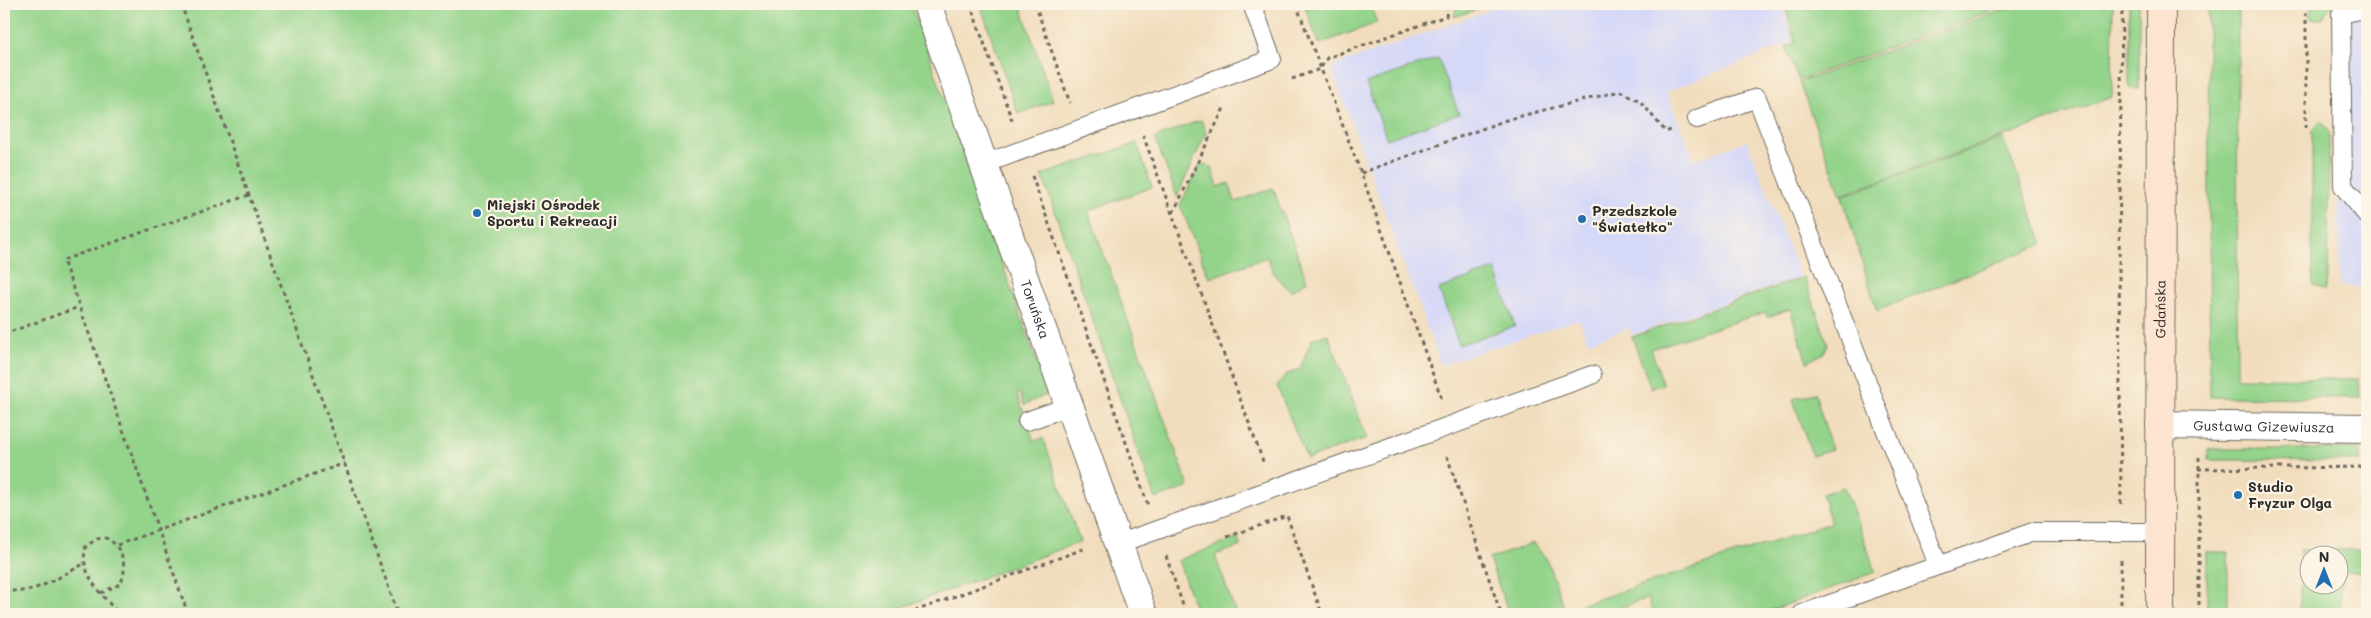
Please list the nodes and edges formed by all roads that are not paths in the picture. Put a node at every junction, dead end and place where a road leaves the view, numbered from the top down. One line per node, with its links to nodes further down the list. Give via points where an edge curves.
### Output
1 (927, 4): 6 (street, Toruńska)
2 (1252, 4): 6 (lane, via 1272,59)
3 (2161, 4): 11 (street, Gdańska)
4 (2367, 8): 7 (lane, via 2341,14 2343,186)
5 (1698, 119): 15 (lane, via 1757,98)
6 (984, 164): 9 (street, Toruńska)
7 (2367, 215)
8 (1592, 375): 14 (lane, via 1157,530)
9 (1070, 406): 10 (lane); 14 (street, Toruńska)
10 (1027, 422)
11 (2160, 425): 12 (street, Gustawa Gizewiusza); 13 (street, Gdańska)
12 (2367, 428)
13 (2160, 532): 15 (lane, via 2033,532); 18 (street, Gdańska)
14 (1106, 545): 16 (street, Toruńska)
15 (1938, 564): 17 (lane)
16 (1143, 614)
17 (1802, 614)
18 (2160, 614)

